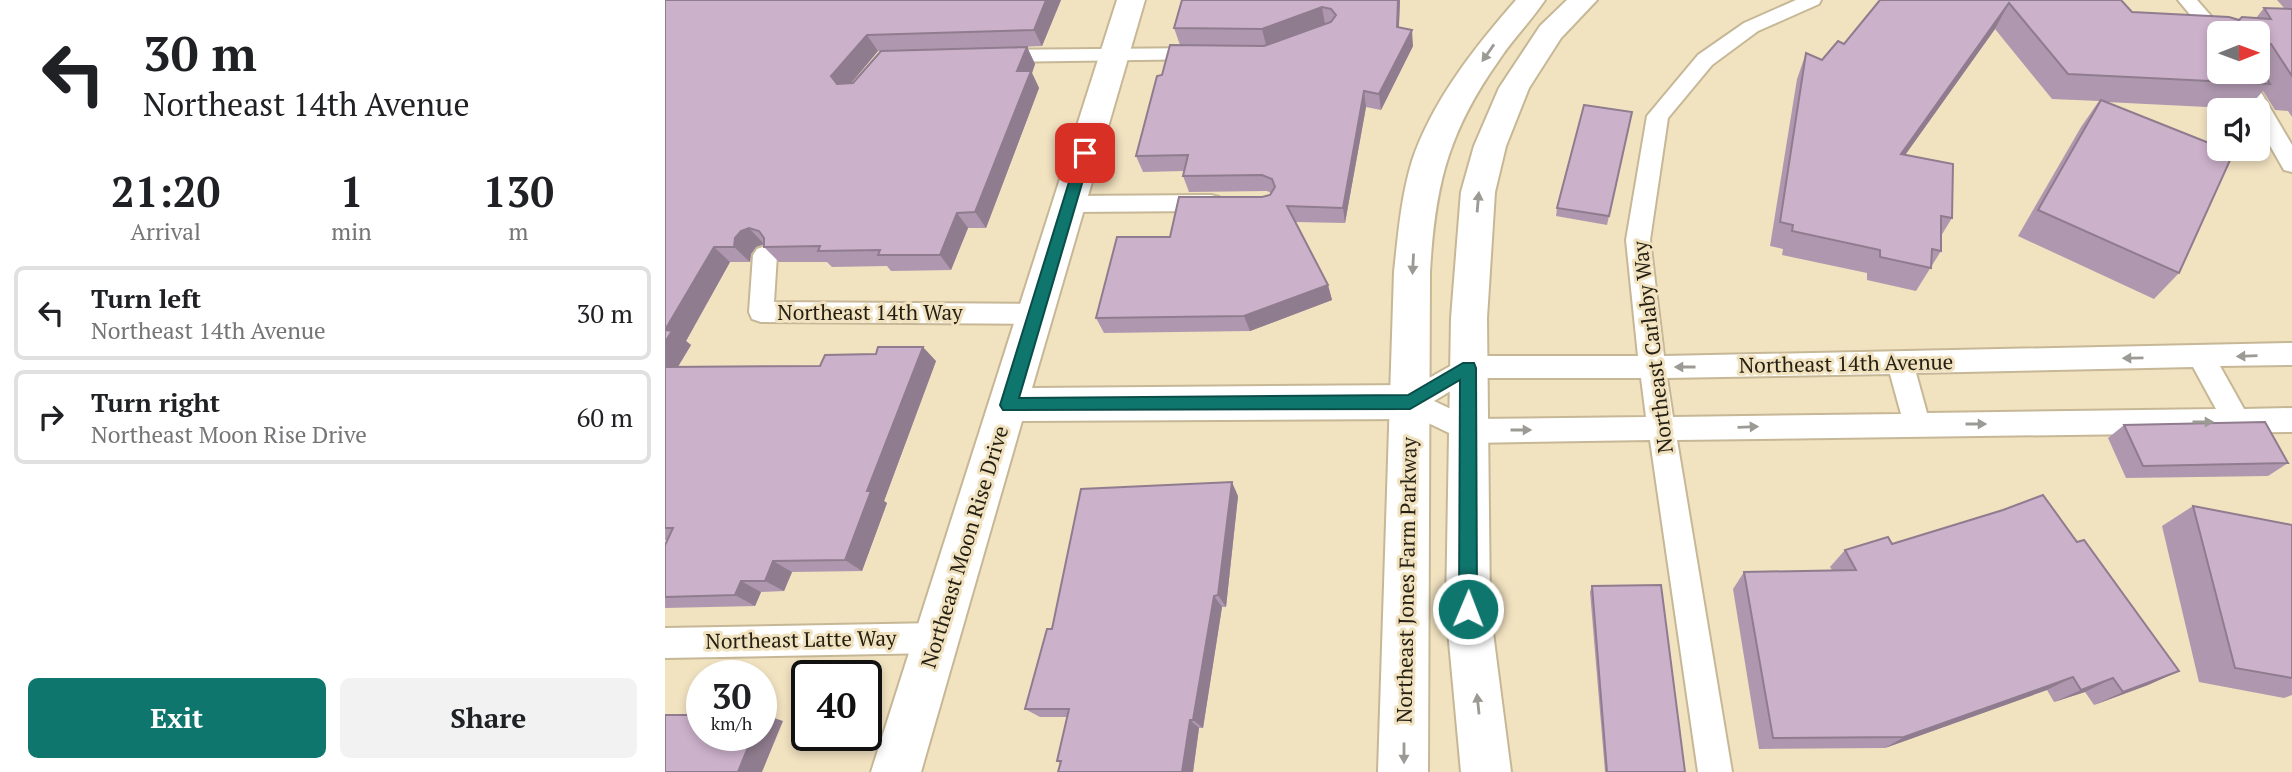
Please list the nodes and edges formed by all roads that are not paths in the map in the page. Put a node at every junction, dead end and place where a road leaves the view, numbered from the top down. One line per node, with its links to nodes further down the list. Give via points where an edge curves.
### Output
1 (1131, 0): 7 (street, Northeast Moon Rise Drive)
2 (1531, 0): 21 (street, Northeast Jones Farm Parkway, one-way to 21, via 1468,82 1434,146 1415,233)
3 (1583, 0): 20 (street, one-way to 3, via 1478,192 1490,146 1529,62 1550,32)
4 (1812, 0): 19 (lane, Northeast Carlaby Way, via 1751,27 1705,60 1658,116 1638,240)
5 (2187, 0): 6 (lane)
6 (2207, 23)
7 (1115, 53): 8 (lane); 9 (lane); 13 (street, Northeast Moon Rise Drive)
8 (1218, 54)
9 (979, 57)
10 (2246, 84): 11 (lane)
11 (2292, 164)
12 (1239, 203): 13 (lane)
13 (1070, 204): 15 (street, Northeast Moon Rise Drive)
14 (765, 255): 15 (lane, Northeast 14th Way, via 761,312)
15 (1036, 314): 22 (street, Northeast Moon Rise Drive)
16 (2292, 354): 17 (lane, Northeast 14th Avenue, one-way to 17)
17 (2201, 357): 18 (lane, Northeast 14th Avenue, one-way to 18); 24 (lane)
18 (1900, 363): 19 (lane, Northeast 14th Avenue, one-way to 19); 25 (lane)
19 (1652, 367): 20 (lane, Northeast 14th Avenue); 26 (lane, Northeast Carlaby Way)
20 (1468, 368): 21 (lane); 27 (street)
21 (1410, 402): 22 (street); 27 (lane); 31 (street, Northeast Jones Farm Parkway, one-way to 31)
22 (1009, 405): 28 (street, Northeast Moon Rise Drive)
23 (2292, 420): 24 (lane)
24 (2237, 422): 25 (lane, one-way to 24)
25 (1917, 424): 26 (lane, one-way to 25)
26 (1661, 428): 27 (lane, one-way to 26); 33 (lane, Northeast Carlaby Way)
27 (1470, 431): 32 (street, one-way to 27, via 1468,609)
28 (937, 638): 29 (lane, Northeast Latte Way); 30 (street, Northeast Moon Rise Drive)
29 (665, 643)
30 (896, 772)
31 (1403, 772)
32 (1486, 772)
33 (1715, 772)

